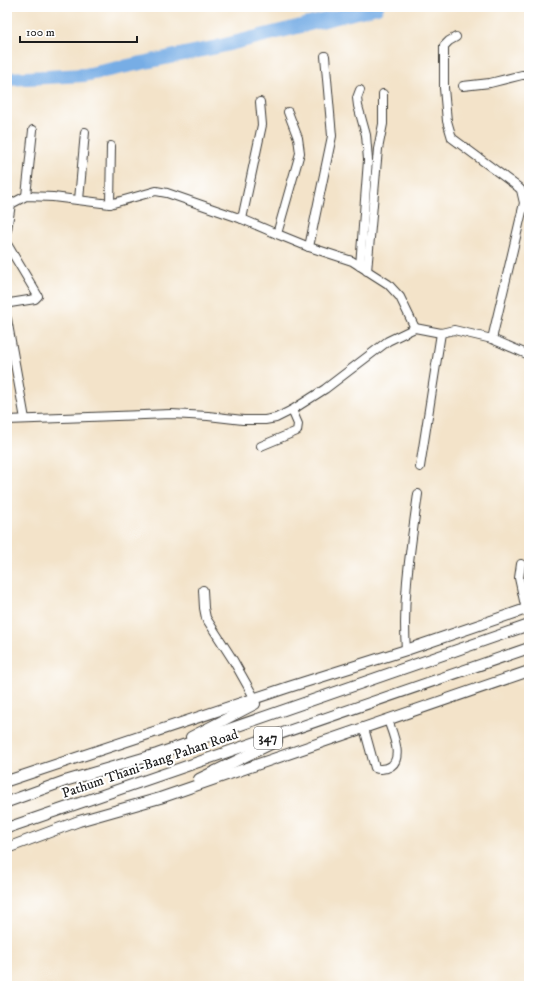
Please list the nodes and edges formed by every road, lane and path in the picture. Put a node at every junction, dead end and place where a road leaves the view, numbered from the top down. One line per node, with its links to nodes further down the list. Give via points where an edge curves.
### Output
1 (456, 38): 25 (street, via 444,46 444,88 447,121 452,138 518,187 524,203)
2 (325, 56): 19 (street, via 332,136)
3 (529, 75): 4 (street)
4 (463, 86)
5 (360, 90): 20 (street, via 357,98 366,135 368,160)
6 (383, 94): 20 (street, via 383,124)
7 (260, 102): 15 (street, via 262,125)
8 (288, 112): 17 (street, via 298,138 300,153)
9 (34, 130): 12 (street)
10 (85, 132): 13 (street)
11 (111, 146): 14 (street)
12 (26, 196): 13 (street); 16 (street, via 11,204)
13 (78, 200): 14 (street)
14 (110, 204): 15 (street, via 156,191)
15 (242, 219): 17 (street)
16 (7, 230)
17 (277, 234): 19 (street)
18 (7, 244): 21 (street, via 38,296 35,299)
19 (309, 247): 20 (street, via 352,261)
20 (363, 268): 23 (street, via 394,290)
21 (7, 305)
22 (7, 319): 28 (street)
23 (415, 328): 24 (street); 27 (street, via 388,341 325,389)
24 (441, 333): 25 (street, via 454,330); 31 (street)
25 (492, 340): 26 (street)
26 (529, 354)
27 (292, 410): 28 (street, via 266,420 171,414); 30 (street, via 298,424 297,431)
28 (25, 419): 29 (street)
29 (7, 420)
30 (261, 446)
31 (420, 467)
32 (418, 494): 38 (street, via 409,556 404,624)
33 (521, 564): 35 (street, via 519,578)
34 (203, 590): 41 (street, via 206,618)
35 (527, 609): 38 (main road)
36 (529, 625): 45 (main road, Pathum Thani-Bang Pahan Road / 347)
37 (529, 648): 43 (main road, Pathum Thani-Bang Pahan Road / 347)
38 (406, 650): 40 (main road)
39 (529, 671): 42 (main road, 347)
40 (289, 687): 41 (main road); 45 (main road)
41 (255, 699): 46 (main road)
42 (388, 720): 44 (main road, 347); 44 (street, via 397,755 391,766 381,770 375,768)
43 (316, 722): 47 (main road); 49 (main road, Pathum Thani-Bang Pahan Road / 347)
44 (364, 728): 47 (main road, 347)
45 (157, 754): 48 (main road, Pathum Thani-Bang Pahan Road / 347, via 65,781)
46 (7, 782)
47 (160, 798): 50 (main road, 347, via 79,821)
48 (7, 802)
49 (7, 828)
50 (7, 848)

